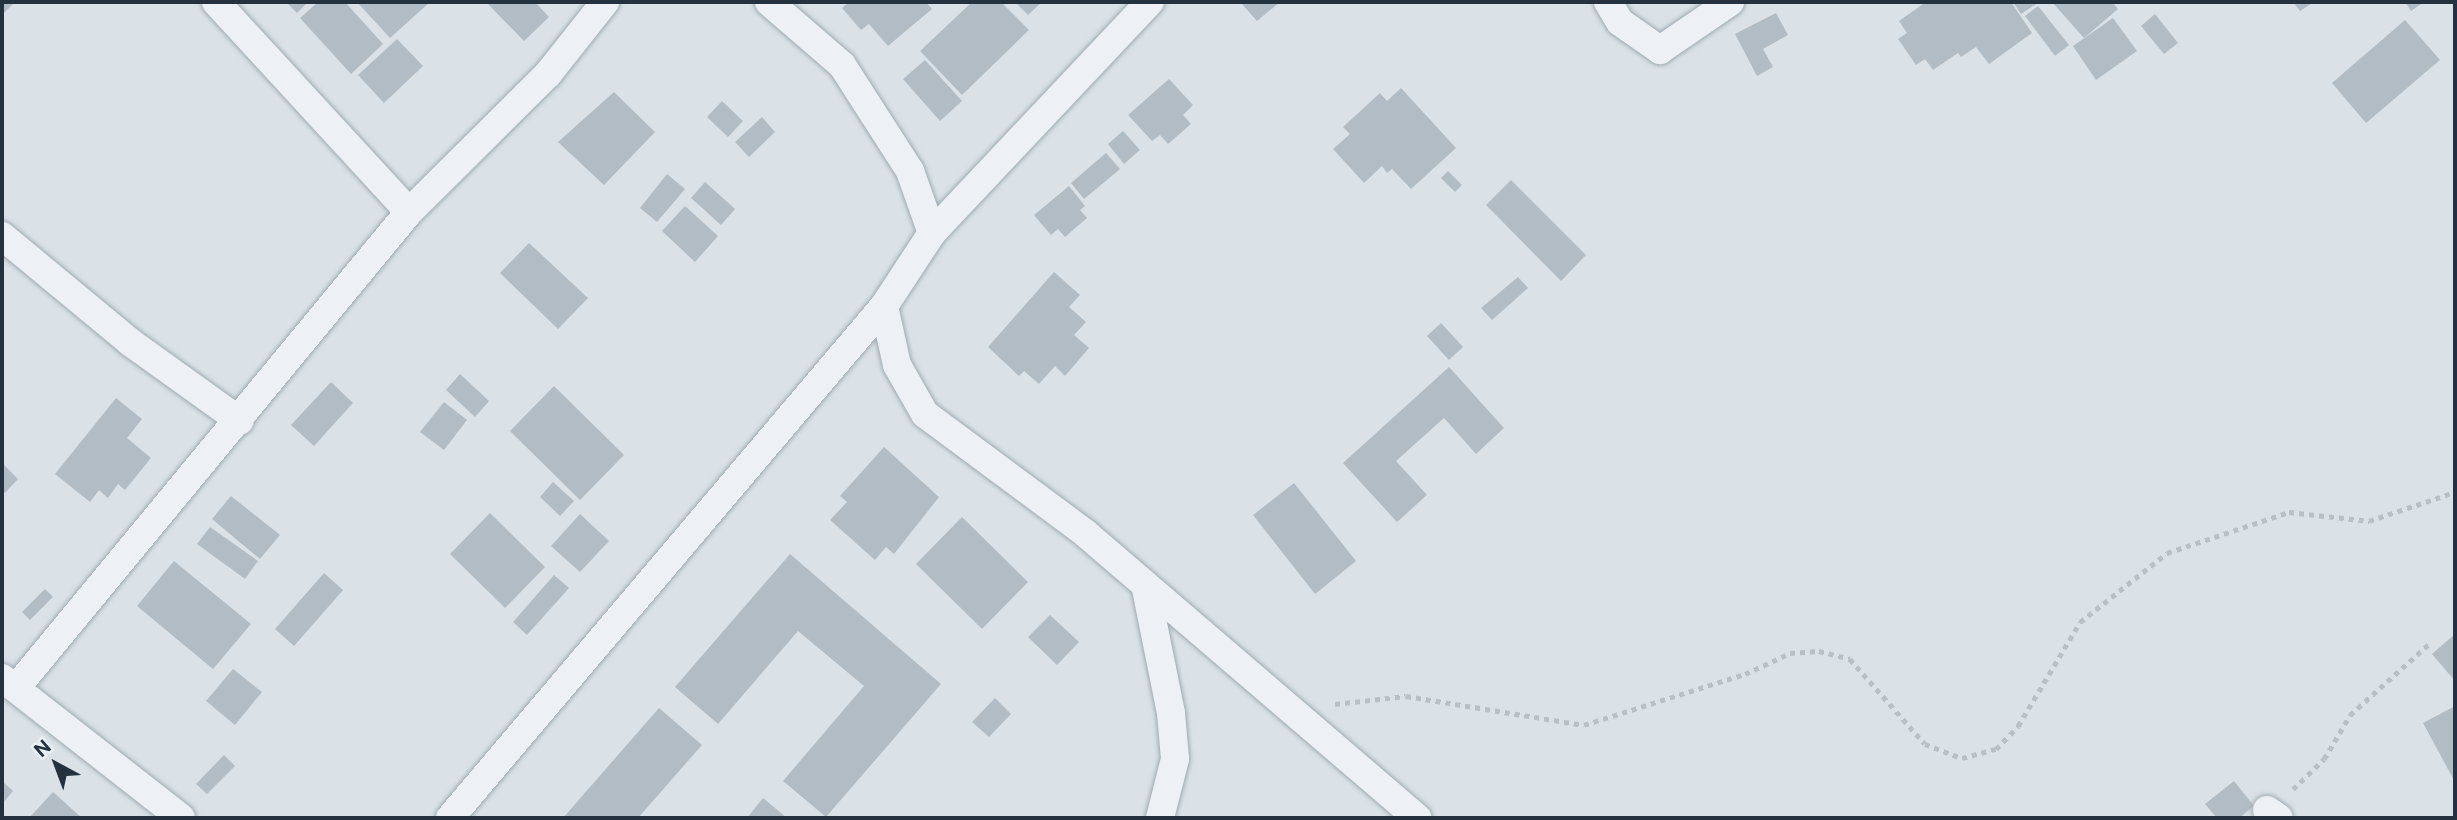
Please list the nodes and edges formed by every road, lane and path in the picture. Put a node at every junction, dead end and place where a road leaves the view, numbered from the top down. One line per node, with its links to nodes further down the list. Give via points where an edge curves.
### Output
1 (216, 2): 7 (street)
2 (605, 2): 7 (street, via 548,74)
3 (769, 2): 8 (street, via 842,65 910,171)
4 (1150, 2): 8 (street)
5 (1608, 2): 6 (street, via 1620,22 1660,50)
6 (1730, 2)
7 (409, 212): 11 (street)
8 (932, 233): 10 (street)
9 (2, 236): 11 (street, via 130,341)
10 (884, 306): 13 (street, via 897,365 925,414 1085,533); 19 (street)
11 (240, 421): 15 (street)
12 (2455, 492): 16 (path, via 2369,521 2289,512 2167,553 2080,622 2018,726 1996,749 1962,758 1925,744 1850,659 1819,651 1790,653 1745,674 1584,725 1406,696 1321,706)
13 (1146, 589): 16 (street); 20 (street, via 1171,713 1175,759)
14 (2430, 643): 17 (path, via 2350,715 2324,759)
15 (9, 683): 18 (street)
16 (1284, 702): 21 (street)
17 (2273, 814)
18 (181, 818)
19 (450, 818)
20 (1160, 818)
21 (1418, 818)

